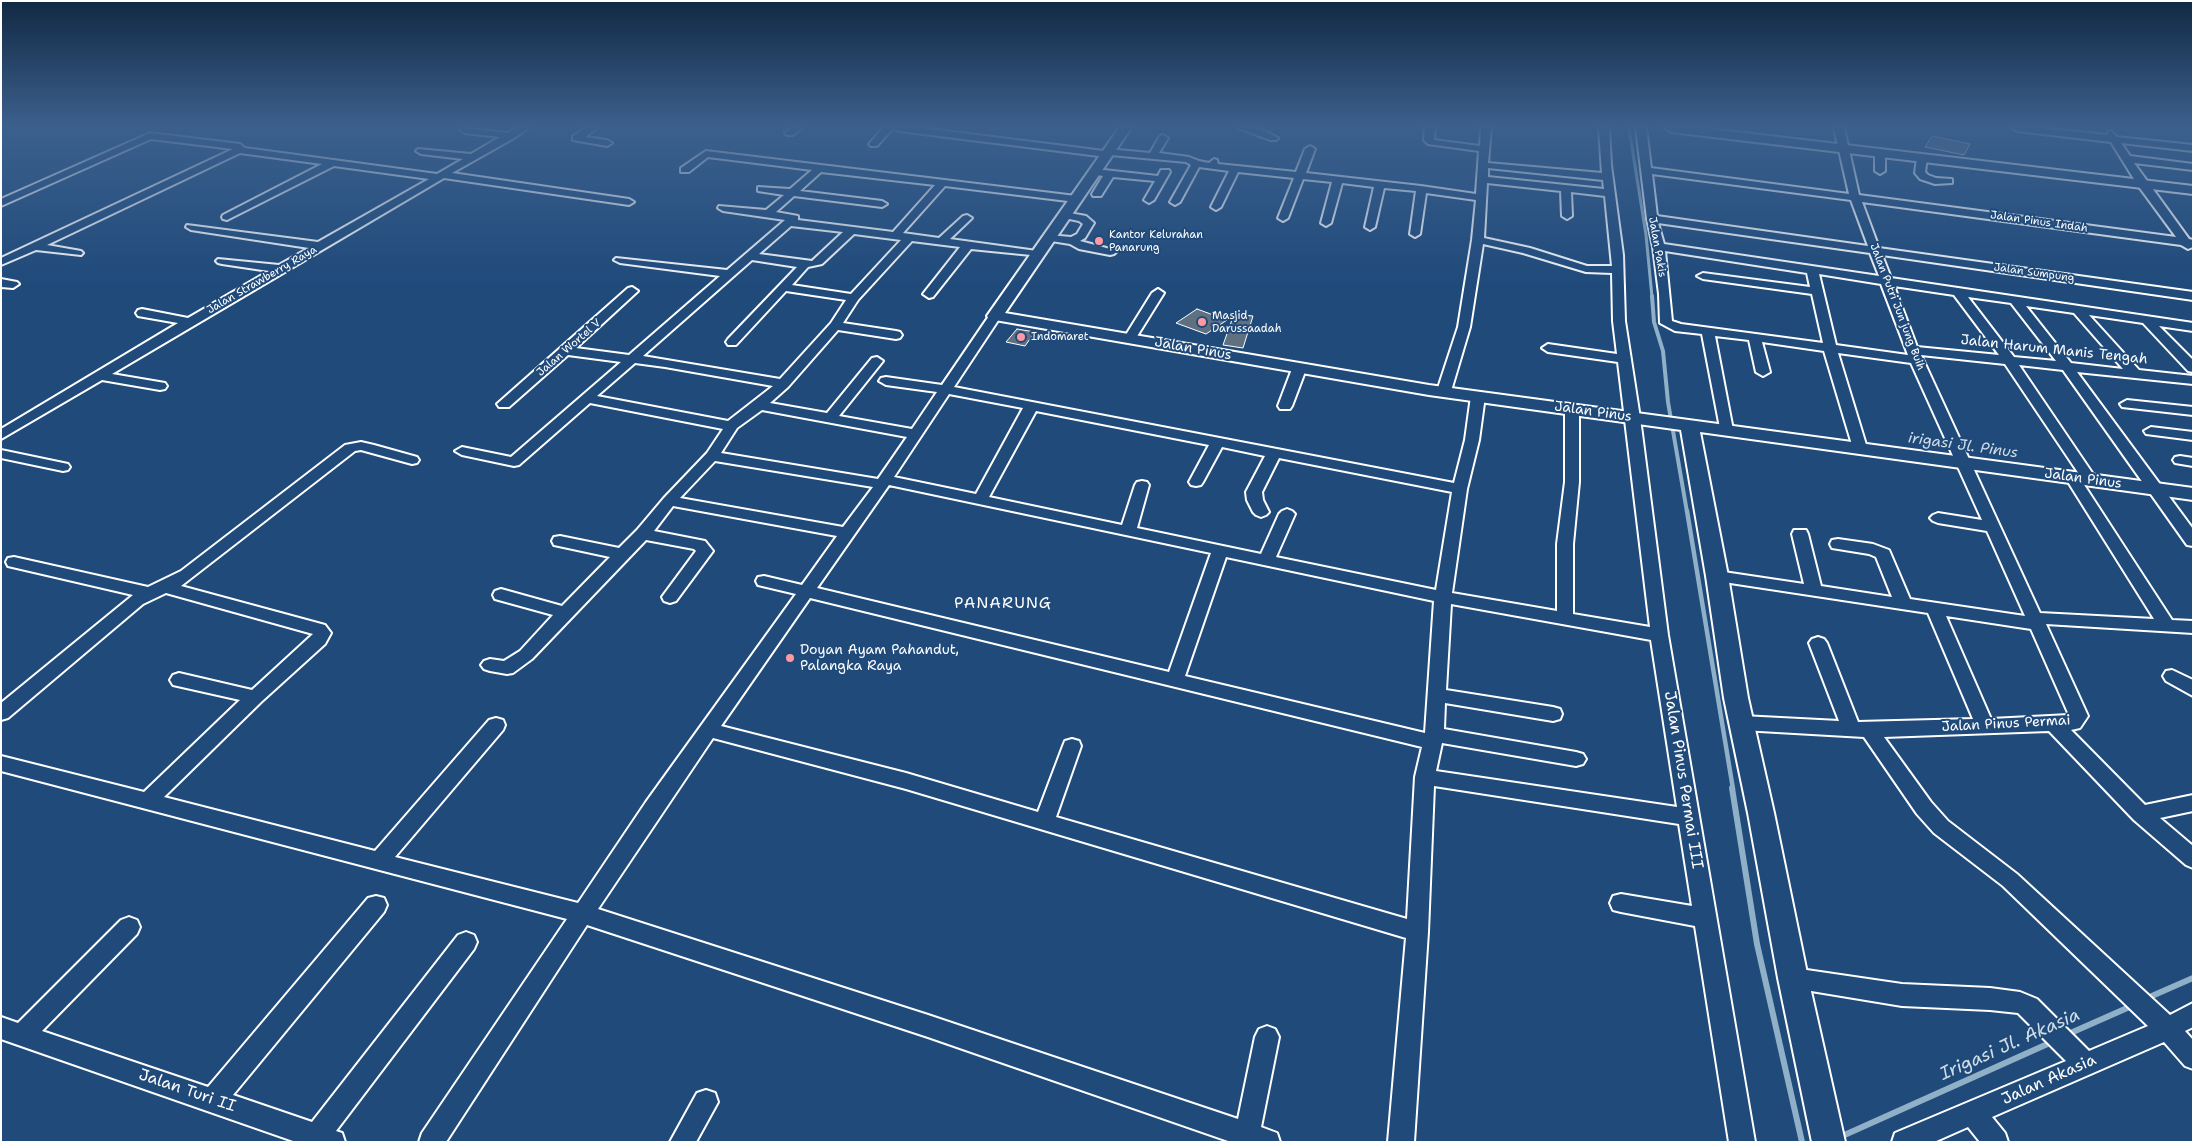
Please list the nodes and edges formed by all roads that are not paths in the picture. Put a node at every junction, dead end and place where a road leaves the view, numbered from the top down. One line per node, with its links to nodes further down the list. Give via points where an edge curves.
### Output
1 (49, 181): 40 (street)
2 (172, 181): 65 (street)
3 (297, 181): 47 (street)
4 (433, 181): 66 (street, Jalan Strawberry Raya)
5 (480, 181): 38 (street)
6 (805, 181): 31 (street)
7 (927, 181): 24 (street)
8 (1088, 181): 36 (street)
9 (1105, 181): 33 (street)
10 (1160, 181): 37 (street)
11 (1186, 181): 39 (street)
12 (1229, 181): 42 (street)
13 (1297, 181): 49 (street)
14 (1338, 181): 52 (street)
15 (1349, 181): 26 (street)
16 (1482, 181): 34 (street)
17 (1504, 181): 27 (street)
18 (1608, 181): 32 (street, Jalan Pinus Permai III)
19 (1647, 181): 50 (street, Jalan Pakis)
20 (1731, 181): 35 (street, Jalan Pinus Indah)
21 (1851, 181): 35 (street, Jalan Putri Jun jung Buih)
22 (2119, 181): 25 (street)
23 (2140, 181): 25 (street)
24 (942, 183): 36 (street); 57 (street)
25 (2142, 184): 30 (street); 63 (street)
26 (1380, 185): 29 (street); 54 (street)
27 (1566, 188): 32 (street); 46 (street)
28 (762, 189): 31 (street)
29 (1421, 189): 34 (street); 56 (street)
30 (2193, 190)
31 (793, 192): 41 (street); 44 (street)
32 (1609, 193): 78 (street, Jalan Pinus Permai III)
33 (1097, 194)
34 (1480, 198): 60 (street)
35 (1855, 198): 63 (street, Jalan Pinus Indah); 68 (street, Jalan Putri Jun jung Buih)
36 (1076, 199): 45 (street)
37 (1148, 200)
38 (629, 202)
39 (1175, 202)
40 (1, 203)
41 (882, 204)
42 (1216, 207)
43 (723, 208): 44 (street)
44 (768, 214): 51 (street, via 794,218)
45 (1064, 215): 59 (street); 61 (street, via 1082,218 1089,223 1081,236)
46 (1567, 216)
47 (227, 218)
48 (967, 218): 62 (street)
49 (1283, 218)
50 (1652, 219): 67 (street, Jalan Pakis); 68 (street, Jalan Sumpung)
51 (789, 222): 55 (street); 73 (street)
52 (1326, 223)
53 (191, 227): 66 (street)
54 (1370, 228)
55 (852, 230): 57 (street); 77 (street, via 818,262)
56 (1415, 234)
57 (895, 236): 58 (street)
58 (909, 238): 62 (street); 91 (street)
59 (1048, 238): 61 (street); 72 (street)
60 (1478, 240): 78 (street, via 1526,250 1586,269); 124 (street, via 1464,326)
61 (1073, 241): 69 (street, via 1079,246)
62 (941, 242): 64 (street)
63 (2189, 243): 71 (street)
64 (968, 245): 72 (street); 89 (street)
65 (35, 246): 70 (street); 74 (street)
66 (321, 246): 79 (street, Jalan Strawberry Raya)
67 (1659, 247): 80 (street); 100 (street, Jalan Pakis, via 1666,323)
68 (1875, 250): 83 (street, Jalan Putri Jun jung Buih); 90 (street, Jalan Sumpung)
69 (1110, 252)
70 (77, 253)
71 (2193, 253)
72 (1037, 254): 95 (street)
73 (752, 257): 77 (street); 81 (street)
74 (3, 260)
75 (620, 260): 81 (street)
76 (222, 262): 79 (street)
77 (804, 264): 84 (street)
78 (1617, 268): 110 (street, Jalan Pinus Permai III, via 1619,321)
79 (282, 269): 97 (street, Jalan Strawberry Raya)
80 (1812, 270): 83 (street); 86 (street)
81 (731, 274): 109 (street)
82 (1703, 276): 86 (street)
83 (1887, 282): 87 (street); 108 (street, Jalan Putri Jun jung Buih)
84 (782, 287): 91 (street); 104 (street)
85 (632, 291): 107 (street, Jalan Wortel V)
86 (1817, 291): 106 (street)
87 (1958, 292): 92 (street); 111 (street)
88 (1158, 293): 103 (street)
89 (929, 294)
90 (2193, 296)
91 (854, 298): 98 (street)
92 (2015, 300): 93 (street); 113 (street)
93 (2078, 310): 96 (street); 117 (street)
94 (142, 313): 97 (street)
95 (995, 316): 103 (street, Jalan Pinus); 123 (street)
96 (2147, 320): 99 (street); 114 (street)
97 (190, 322): 118 (street, Jalan Strawberry Raya)
98 (835, 326): 101 (street); 121 (street)
99 (2193, 327)
100 (1708, 331): 102 (street, Jalan Harum Manis Tengah); 138 (street)
101 (896, 335)
102 (1754, 337): 106 (street, Jalan Harum Manis Tengah); 116 (street)
103 (1130, 338): 115 (street, Jalan Pinus)
104 (732, 342)
105 (1548, 348): 110 (street)
106 (1830, 348): 108 (street, Jalan Harum Manis Tengah); 144 (street)
107 (565, 352): 109 (street); 127 (street, Jalan Wortel V)
108 (1915, 355): 111 (street, Jalan Harum Manis Tengah); 150 (street, Jalan Putri Jun jung Buih)
109 (631, 359): 121 (street); 126 (street)
110 (1625, 359): 135 (street, Jalan Pinus Permai III)
111 (2010, 360): 113 (street, Jalan Harum Manis Tengah); 152 (street)
112 (877, 361): 134 (street)
113 (2067, 366): 117 (street, Jalan Harum Manis Tengah); 157 (street)
114 (2193, 368)
115 (1299, 369): 124 (street, Jalan Pinus); 130 (street)
116 (1763, 372)
117 (2135, 374): 119 (street, Jalan Harum Manis Tengah)
118 (100, 376): 122 (street); 140 (street, Jalan Strawberry Raya)
119 (2193, 380)
120 (886, 381): 123 (street)
121 (783, 384): 129 (street)
122 (160, 386)
123 (944, 389): 131 (street); 141 (street)
124 (1444, 391): 125 (street, Jalan Pinus)
125 (1478, 396): 132 (street, Jalan Pinus); 156 (street)
126 (586, 398): 137 (street); 145 (street, via 514,462)
127 (504, 404)
128 (2127, 404): 133 (street)
129 (759, 405): 134 (street); 137 (street)
130 (1285, 406)
131 (1031, 407): 143 (street); 159 (street)
132 (1572, 408): 135 (street, Jalan Pinus); 187 (street)
133 (2193, 411)
134 (832, 417): 141 (street)
135 (1634, 418): 136 (street, Jalan Pinus); 191 (street, Jalan Pinus Permai III)
136 (1685, 425): 138 (street, Jalan Pinus); 176 (street)
137 (730, 426): 148 (street)
138 (1726, 430): 144 (street, Jalan Pinus)
139 (2151, 430): 142 (street)
140 (1, 434)
141 (915, 434): 153 (street)
142 (2193, 436)
143 (1218, 442): 146 (street); 154 (street)
144 (1860, 448): 150 (street, Jalan Pinus)
145 (462, 451)
146 (1274, 452): 156 (street); 161 (street, via 1254,492)
147 (1, 454): 151 (street)
148 (712, 456): 153 (street); 160 (street)
149 (412, 460): 178 (street, via 361,446 350,448 187,575)
150 (1964, 463): 152 (street, Jalan Pinus); 164 (street, Jalan Pinus Permai)
151 (63, 467)
152 (2081, 478): 157 (street, Jalan Pinus); 189 (street)
153 (883, 482): 159 (street); 165 (street)
154 (1196, 482)
155 (1142, 484): 166 (street)
156 (1460, 489): 183 (street)
157 (2156, 489): 158 (street, Jalan Pinus); 170 (street)
158 (2193, 494)
159 (980, 500): 166 (street)
160 (669, 501): 165 (street); 167 (street)
161 (1261, 512)
162 (1286, 514): 174 (street)
163 (1938, 518): 164 (street)
164 (1992, 527): 188 (street, Jalan Pinus Permai)
165 (847, 532): 180 (street)
166 (1128, 532): 172 (street)
167 (643, 534): 173 (street); 182 (street, via 699,545 705,551)
168 (1800, 534): 179 (street)
169 (560, 541): 173 (street)
170 (2193, 541)
171 (1838, 544): 184 (street, via 1883,554)
172 (1220, 550): 174 (street); 195 (street)
173 (622, 554): 186 (street)
174 (1266, 560): 183 (street)
175 (14, 562): 178 (street)
176 (1717, 576): 179 (street); 202 (street)
177 (764, 581): 180 (street)
178 (157, 590): 199 (street, via 320,629 319,640); 200 (street)
179 (1814, 590): 184 (street)
180 (806, 591): 195 (street); 207 (street)
181 (501, 595): 186 (street)
182 (670, 597)
183 (1443, 598): 187 (street); 198 (street)
184 (1903, 603): 185 (street)
185 (1934, 608): 188 (street); 205 (street)
186 (565, 613): 193 (street, via 526,655 507,668)
187 (1565, 619): 191 (street)
188 (2035, 621): 189 (street); 203 (street, Jalan Pinus Permai, via 2079,716 2073,723)
189 (2167, 625): 190 (street)
190 (2193, 627)
191 (1659, 635): 216 (street, Jalan Pinus Permai III)
192 (1818, 643): 206 (street)
193 (490, 665)
194 (2172, 676): 197 (street)
195 (1175, 679): 208 (street)
196 (179, 680): 199 (street)
197 (2193, 689)
198 (1436, 695): 201 (street); 208 (street)
199 (255, 697): 213 (street)
200 (1, 713)
201 (1553, 714)
202 (1742, 724): 206 (street, Jalan Pinus Permai); 227 (street)
203 (2054, 724): 205 (street, Jalan Pinus Permai); 215 (street)
204 (496, 725): 219 (street)
205 (1985, 726): 206 (street, Jalan Pinus Permai)
206 (1860, 729): 229 (street, via 1947,833 2010,880)
207 (708, 730): 217 (street); 222 (street)
208 (1434, 738): 210 (street); 212 (street)
209 (1072, 746): 217 (street)
210 (1576, 759)
211 (1, 763): 213 (street)
212 (1425, 778): 216 (street); 225 (street)
213 (147, 801): 219 (street)
214 (2193, 802): 215 (street)
215 (2141, 814): 218 (street)
216 (1689, 817): 223 (street, Jalan Pinus Permai III)
217 (1045, 821): 225 (street)
218 (2193, 859)
219 (379, 861): 222 (street)
220 (1621, 902): 223 (street)
221 (376, 905): 234 (street)
222 (583, 914): 237 (street, via 928,1026); 239 (street)
223 (1706, 918): 242 (street, Jalan Pinus Permai III)
224 (129, 927): 230 (street)
225 (1417, 932): 241 (street)
226 (466, 942): 238 (street)
227 (1793, 978): 233 (street, via 1902,995 2020,1003 2029,1007); 243 (street)
228 (2193, 1014): 229 (street, Jalan Akasia)
229 (2168, 1028): 232 (street); 233 (street, Jalan Akasia)
230 (21, 1035): 234 (street, Jalan Turi II)
231 (1267, 1037): 237 (street)
232 (2193, 1058)
233 (2086, 1064): 236 (street, Jalan Akasia)
234 (213, 1100): 238 (street, Jalan Turi II)
235 (706, 1102): 240 (street)
236 (1973, 1113): 244 (street, Jalan Akasia); 245 (street)
237 (1257, 1138)
238 (325, 1139)
239 (431, 1142)
240 (682, 1142)
241 (1401, 1142)
242 (1742, 1142)
243 (1829, 1142)
244 (1904, 1142)
245 (1996, 1142)

